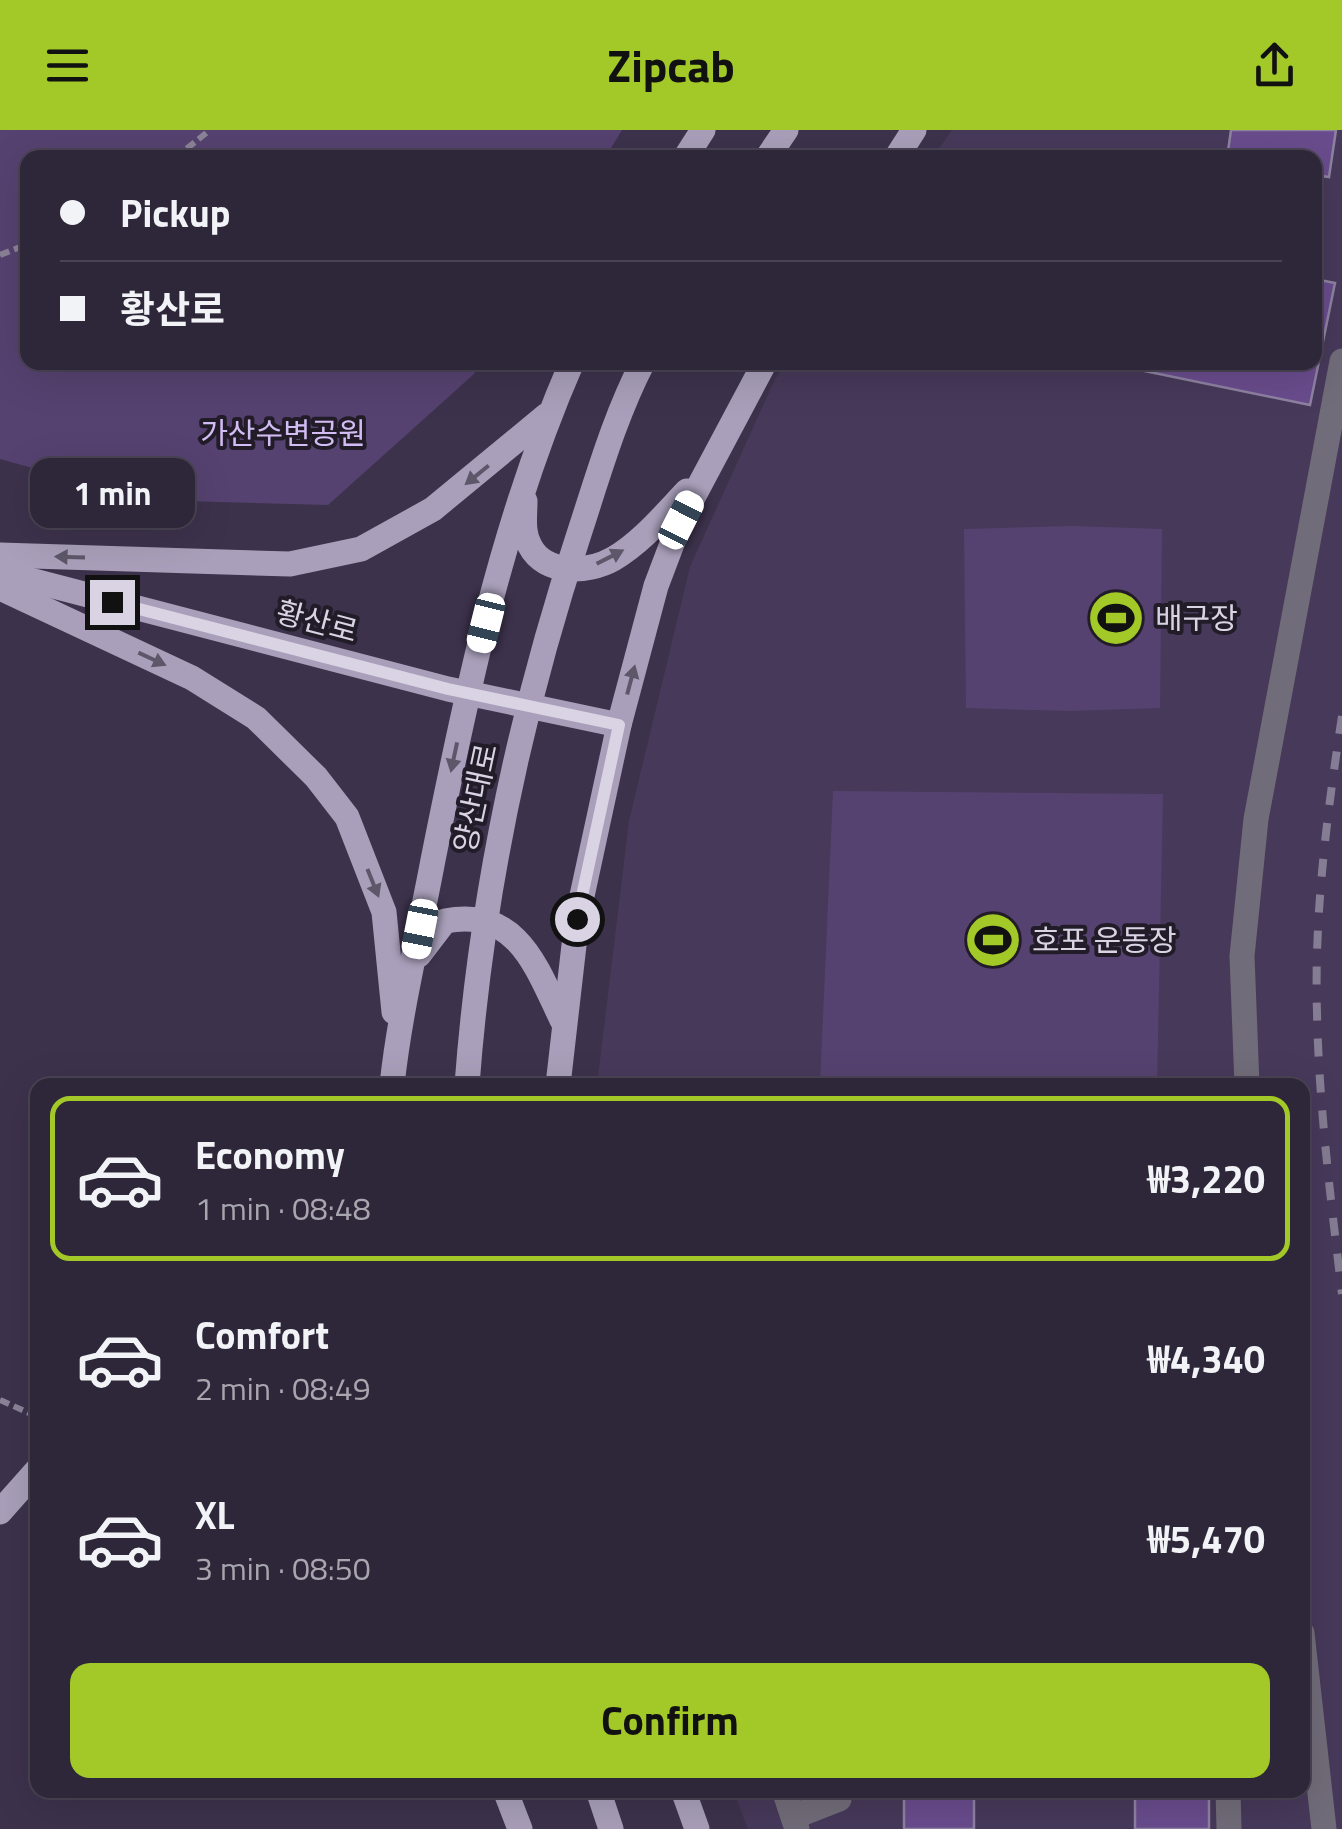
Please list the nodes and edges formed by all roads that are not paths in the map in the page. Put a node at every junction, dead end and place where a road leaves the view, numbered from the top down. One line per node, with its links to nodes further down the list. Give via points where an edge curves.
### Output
1 (1342, 361): 19 (lane, via 1256,819 1242,956)
2 (568, 370): 5 (main road)
3 (640, 370): 17 (main road, 양산대로, bridge, via 608,444 540,656 484,918)
4 (761, 370): 6 (main road)
5 (550, 412): 7 (main road); 8 (main road, one-way to 8, via 433,509 362,549 290,564)
6 (708, 465): 7 (main road, one-way to 6, via 524,530 531,549 544,562 579,570 612,560 646,533); 12 (main road, one-way to 6, via 656,586)
7 (527, 471): 11 (main road)
8 (0, 555)
9 (0, 572): 11 (main road, 황산로)
10 (0, 588): 15 (main road, one-way to 15, via 192,678 256,718 316,776 346,817 384,912)
11 (469, 693): 12 (main road, 황산로); 13 (main road, one-way to 13)
12 (619, 725): 14 (main road)
13 (413, 964): 14 (main road, via 444,921 471,916 493,922 532,959); 15 (main road)
14 (562, 1020): 18 (main road)
15 (396, 1050): 16 (main road)
16 (393, 1078)
17 (467, 1078)
18 (558, 1078)
19 (1247, 1078)
20 (30, 1478): 21 (main road)
21 (0, 1512)
22 (1310, 1704): 34 (lane)
23 (508, 1798): 30 (main road)
24 (601, 1798): 31 (main road)
25 (687, 1798): 32 (main road)
26 (787, 1798): 29 (lane)
27 (839, 1798): 29 (lane)
28 (1228, 1798): 33 (lane)
29 (795, 1823)
30 (520, 1829)
31 (612, 1829)
32 (697, 1829)
33 (1228, 1829)
34 (1324, 1829)

